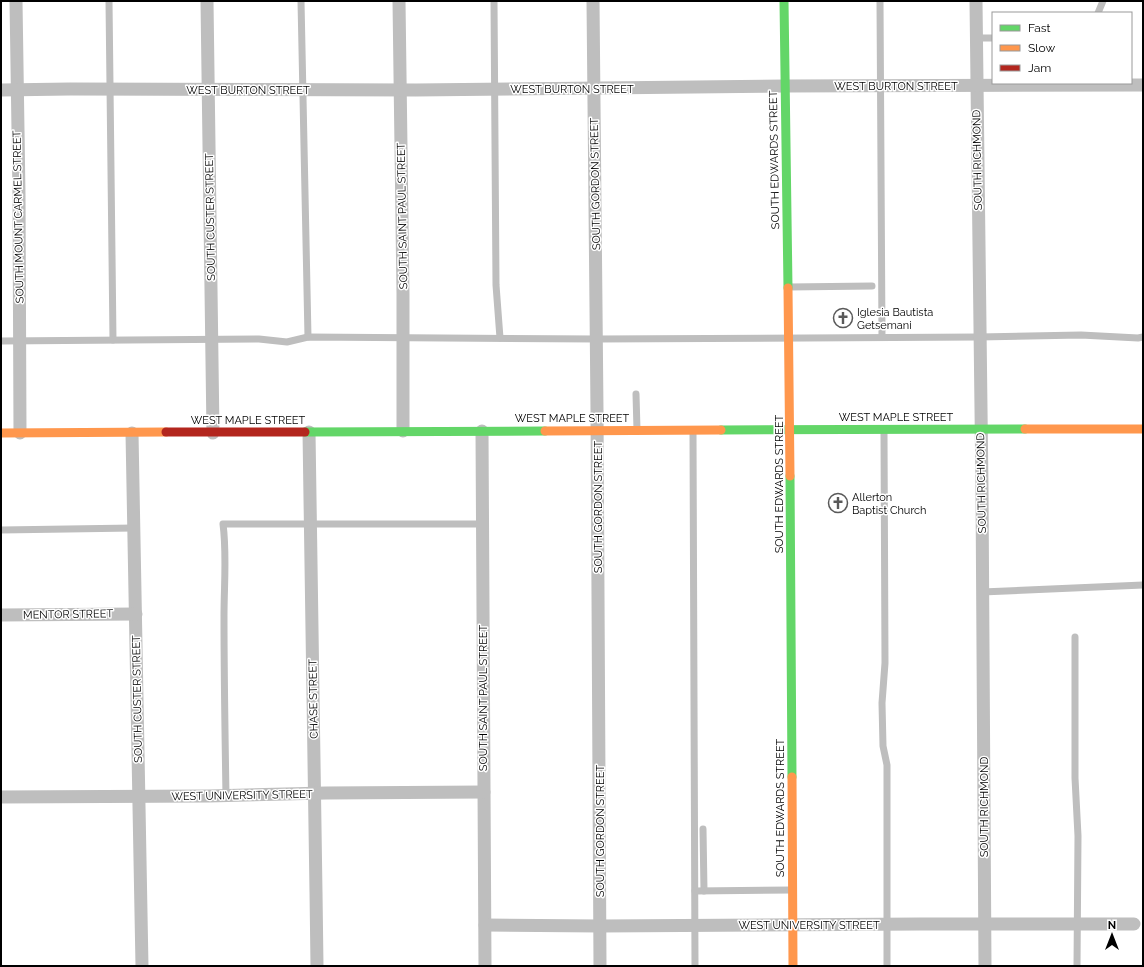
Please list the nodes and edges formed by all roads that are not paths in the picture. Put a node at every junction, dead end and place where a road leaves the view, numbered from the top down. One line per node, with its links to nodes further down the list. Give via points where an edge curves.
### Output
1 (16, 1): 23 (street, SOUTH MOUNT CARMEL STREET)
2 (110, 1): 20 (lane)
3 (207, 1): 24 (street, SOUTH CUSTER STREET)
4 (301, 1): 25 (lane)
5 (400, 1): 26 (street, SOUTH SAINT PAUL STREET)
6 (494, 1): 27 (lane)
7 (593, 1): 21 (street, SOUTH GORDON STREET)
8 (784, 1): 17 (street, SOUTH EDWARDS STREET)
9 (880, 1): 18 (lane)
10 (976, 1): 13 (street, SOUTH RICHMOND)
11 (1103, 1): 12 (lane)
12 (1098, 12)
13 (976, 38): 14 (lane); 19 (street, SOUTH RICHMOND)
14 (992, 38)
15 (1089, 84): 16 (street, WEST BURTON STREET); 19 (street, WEST BURTON STREET)
16 (1143, 85)
17 (785, 86): 18 (street, WEST BURTON STREET); 21 (street, WEST BURTON STREET); 29 (street, SOUTH EDWARDS STREET)
18 (880, 86): 19 (street, WEST BURTON STREET); 31 (lane)
19 (977, 86): 32 (street, SOUTH RICHMOND)
20 (110, 89): 23 (street, WEST BURTON STREET); 24 (street, WEST BURTON STREET); 38 (lane)
21 (594, 89): 27 (street, WEST BURTON STREET); 37 (street, SOUTH GORDON STREET)
22 (1, 90): 23 (street, WEST BURTON STREET)
23 (17, 90): 41 (street, SOUTH MOUNT CARMEL STREET)
24 (208, 90): 25 (street, WEST BURTON STREET); 39 (street, SOUTH CUSTER STREET)
25 (303, 90): 26 (street, WEST BURTON STREET); 30 (lane)
26 (400, 90): 27 (street, WEST BURTON STREET); 34 (street, SOUTH SAINT PAUL STREET)
27 (494, 90): 35 (lane, via 496,285)
28 (872, 286): 29 (lane)
29 (789, 287): 36 (street, SOUTH EDWARDS STREET)
30 (308, 337): 34 (lane); 39 (lane, via 287,342 259,339)
31 (882, 337): 32 (lane); 36 (lane)
32 (979, 337): 33 (lane); 44 (street, SOUTH RICHMOND)
33 (1143, 337)
34 (403, 338): 35 (lane); 52 (street, SOUTH SAINT PAUL STREET)
35 (500, 338): 37 (lane)
36 (790, 338): 37 (lane); 49 (street, SOUTH EDWARDS STREET)
37 (596, 339): 46 (street, SOUTH GORDON STREET)
38 (113, 340): 39 (lane); 41 (lane)
39 (212, 340): 56 (street, SOUTH CUSTER STREET)
40 (1, 341): 41 (lane)
41 (20, 341): 54 (street, SOUTH MOUNT CARMEL STREET)
42 (636, 394): 47 (lane)
43 (884, 429): 44 (street, WEST MAPLE STREET); 49 (street, WEST MAPLE STREET); 75 (lane, via 885,663 882,703 883,746 887,765)
44 (981, 429): 45 (street, WEST MAPLE STREET); 62 (street, SOUTH RICHMOND)
45 (1143, 429)
46 (598, 430): 47 (street, WEST MAPLE STREET); 50 (street, WEST MAPLE STREET); 82 (street, SOUTH GORDON STREET)
47 (637, 430): 48 (street, WEST MAPLE STREET)
48 (693, 430): 49 (street, WEST MAPLE STREET); 73 (lane)
49 (790, 430): 72 (street, SOUTH EDWARDS STREET)
50 (482, 431): 52 (street, WEST MAPLE STREET); 58 (street, SOUTH SAINT PAUL STREET)
51 (308, 432): 52 (street, WEST MAPLE STREET); 56 (street, WEST MAPLE STREET); 57 (street, CHASE STREET)
52 (403, 432)
53 (1, 433): 54 (street, WEST MAPLE STREET)
54 (20, 433): 55 (street, WEST MAPLE STREET)
55 (132, 433): 56 (street, WEST MAPLE STREET); 59 (street, SOUTH CUSTER STREET)
56 (213, 433)
57 (310, 524): 58 (lane); 67 (street, CHASE STREET); 69 (lane, via 223,524)
58 (483, 524): 66 (street, SOUTH SAINT PAUL STREET)
59 (134, 528): 60 (lane); 63 (street, SOUTH CUSTER STREET)
60 (1, 530)
61 (1143, 585): 62 (lane)
62 (982, 592): 76 (street, SOUTH RICHMOND)
63 (136, 614): 64 (street, MENTOR STREET); 68 (street, SOUTH CUSTER STREET)
64 (1, 615)
65 (1075, 637): 77 (lane)
66 (484, 792): 67 (street, WEST UNIVERSITY STREET); 79 (street, SOUTH SAINT PAUL STREET)
67 (315, 794): 69 (street, WEST UNIVERSITY STREET); 84 (street, CHASE STREET)
68 (139, 796): 69 (street, WEST UNIVERSITY STREET); 70 (street, WEST UNIVERSITY STREET); 83 (street, SOUTH CUSTER STREET)
69 (226, 796)
70 (1, 797)
71 (703, 829): 74 (lane)
72 (792, 890): 74 (lane); 81 (street, SOUTH EDWARDS STREET)
73 (695, 891): 74 (lane); 80 (lane)
74 (704, 891)
75 (887, 924): 76 (street, WEST UNIVERSITY STREET); 81 (street, WEST UNIVERSITY STREET); 89 (lane)
76 (985, 924): 77 (street, WEST UNIVERSITY STREET); 90 (street, SOUTH RICHMOND)
77 (1077, 924): 78 (street, WEST UNIVERSITY STREET); 91 (lane)
78 (1134, 924)
79 (485, 925): 82 (street, WEST UNIVERSITY STREET); 85 (street, SOUTH SAINT PAUL STREET)
80 (695, 925): 81 (street, WEST UNIVERSITY STREET); 82 (street, WEST UNIVERSITY STREET); 87 (lane)
81 (793, 925): 88 (street, SOUTH EDWARDS STREET)
82 (600, 926): 86 (street, SOUTH GORDON STREET)
83 (142, 966)
84 (317, 966)
85 (485, 966)
86 (600, 966)
87 (695, 966)
88 (793, 966)
89 (887, 966)
90 (985, 966)
91 (1077, 966)

